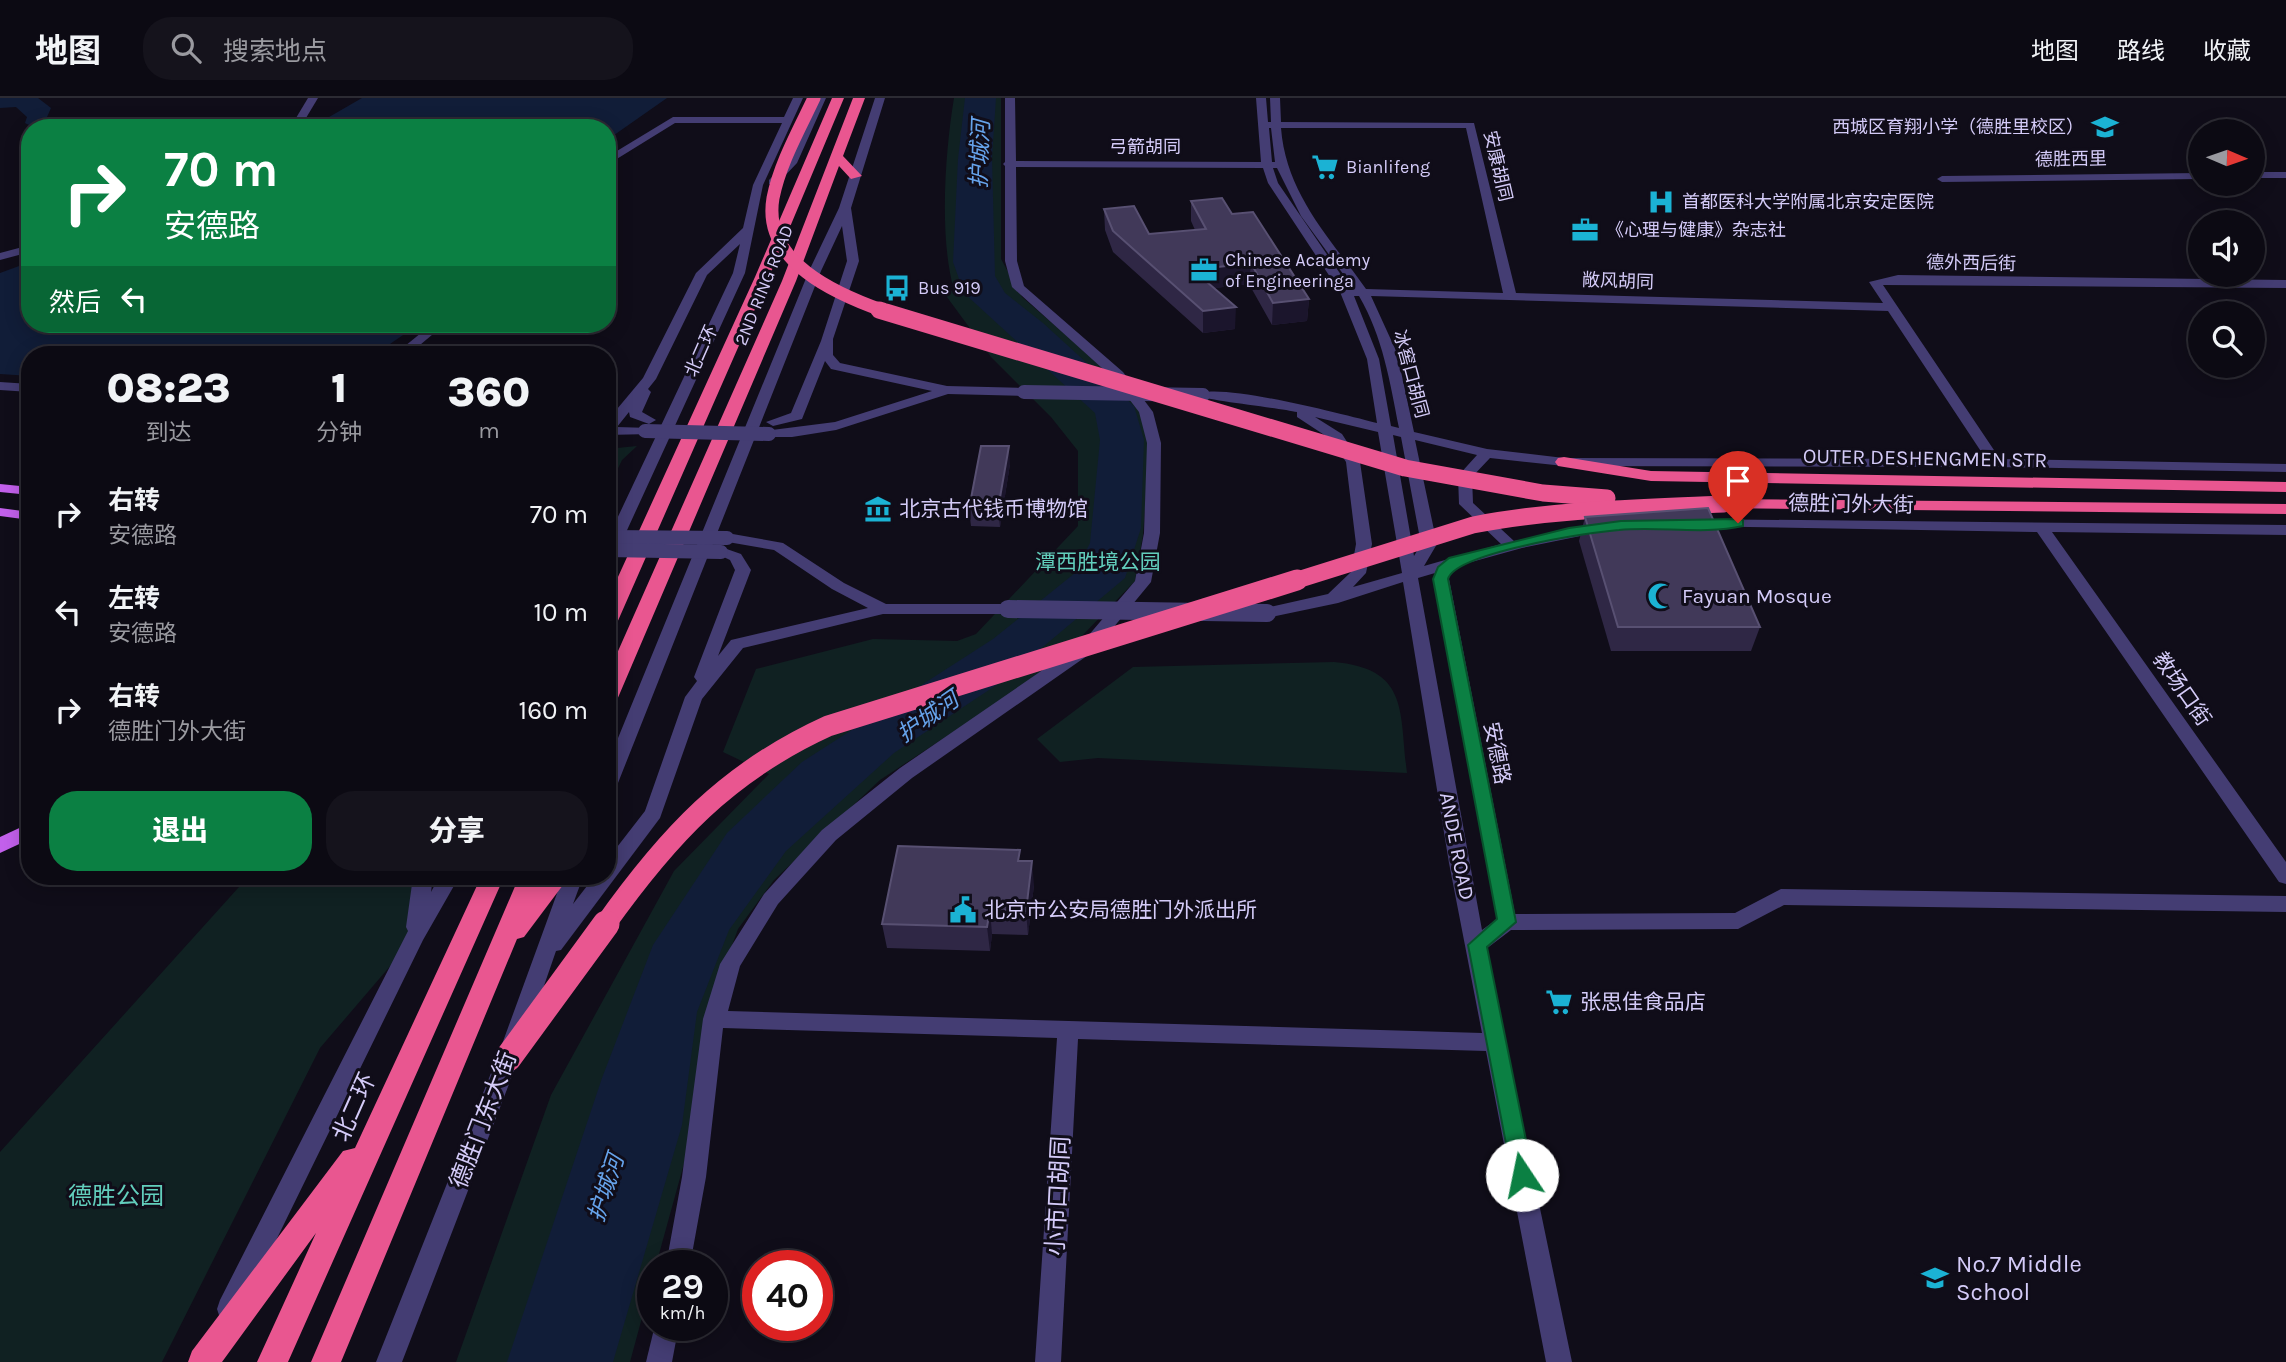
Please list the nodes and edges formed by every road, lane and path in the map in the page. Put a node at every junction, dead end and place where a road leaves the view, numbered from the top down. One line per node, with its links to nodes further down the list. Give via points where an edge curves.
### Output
1 (313, 98): 11 (street)
2 (798, 98): 12 (street)
3 (814, 98): 58 (highway, bridge, via 779,182 772,207 775,232 783,251 844,295 912,321 1405,468 1543,493)
4 (821, 98): 18 (street)
5 (838, 98): 15 (highway, 北二环)
6 (859, 98): 17 (highway, 2ND RING ROAD)
7 (880, 98): 24 (street)
8 (1010, 98): 19 (street)
9 (1261, 98): 13 (street, 冰窖口胡同)
10 (1275, 98): 14 (street, 冰窖口胡同)
11 (300, 119)
12 (789, 120): 16 (street, via 673,120); 27 (street)
13 (1262, 125): 14 (street, 安康胡同); 20 (street, 冰窖口胡同)
14 (1276, 125): 21 (street, 冰窖口胡同); 35 (street, 安康胡同, via 1470,125)
15 (820, 143): 18 (highway); 76 (highway, 北二环)
16 (616, 156)
17 (836, 157): 24 (highway); 78 (highway, 2ND RING ROAD, via 789,281)
18 (792, 163): 27 (street)
19 (1008, 164): 20 (street, 弓箭胡同); 98 (street, via 1011,261 1018,287 1118,375 1146,412 1154,443 1152,533 1143,582 1088,647 906,773 829,835 771,899 730,964)
20 (1267, 165): 21 (street, 弓箭胡同); 33 (street, 冰窖口胡同, via 1287,209)
21 (1282, 165): 34 (street, 冰窖口胡同, via 1302,208)
22 (2265, 175): 23 (street)
23 (2286, 175)
24 (856, 176): 28 (street)
25 (2188, 176): 26 (street, 德胜西里)
26 (1942, 178)
27 (753, 201): 29 (street)
28 (845, 208): 38 (street, via 853,261); 80 (street, via 815,271)
29 (751, 227): 40 (street, via 702,273); 68 (street, via 739,273)
30 (21, 251): 31 (street)
31 (0, 257)
32 (2286, 284): 36 (street, 德外西后街, via 1875,282)
33 (1346, 292): 34 (street, 敞风胡同); 49 (street, 冰窖口胡同, via 1373,359)
34 (1363, 292): 35 (street, 敞风胡同); 50 (street, 冰窖口胡同, via 1391,353)
35 (1510, 295): 36 (street, 敞风胡同)
36 (1890, 307): 53 (street, 德外西后街)
37 (428, 333): 39 (street)
38 (827, 339): 43 (street, via 827,355 836,366); 47 (street, via 797,416)
39 (411, 346)
40 (649, 379): 45 (street); 46 (street, via 635,414)
41 (0, 386): 42 (street)
42 (21, 387)
43 (947, 390): 44 (street, OUTER DESHENGMEN STR, bridge, via 1203,396); 47 (street, via 842,426 803,433)
44 (1292, 407): 49 (street, OUTER DESHENGMEN STR); 75 (street, via 1336,437 1353,462 1364,544 1358,573)
45 (616, 420)
46 (647, 426): 47 (street, bridge); 48 (street)
47 (771, 428)
48 (616, 430)
49 (1387, 432): 50 (street, OUTER DESHENGMEN STR); 74 (street, 冰窖口胡同)
50 (1409, 437): 51 (street, OUTER DESHENGMEN STR); 74 (street, 冰窖口胡同, via 1429,544)
51 (1487, 453): 52 (street, OUTER DESHENGMEN STR); 71 (street, via 1465,476 1466,504)
52 (1564, 462): 53 (street, OUTER DESHENGMEN STR); 55 (highway, OUTER DESHENGMEN STR, via 1651,476)
53 (1996, 463): 54 (street, OUTER DESHENGMEN STR)
54 (2286, 467)
55 (2286, 487)
56 (0, 488): 57 (main road)
57 (21, 490)
58 (1724, 504): 59 (highway); 101 (highway, bridge, via 1556,512 1473,525 828,726 782,747 739,775 694,814 613,910)
59 (2123, 508): 60 (highway); 63 (highway)
60 (2286, 509)
61 (0, 512): 62 (main road)
62 (21, 515)
63 (2286, 523)
64 (1675, 524): 66 (street, 德胜门外大街)
65 (1621, 525): 71 (street)
66 (2042, 528): 67 (street); 84 (street, 教场口街)
67 (2286, 530)
68 (616, 534)
69 (616, 538): 70 (street, bridge)
70 (724, 545): 72 (street, bridge); 77 (street, via 778,546); 79 (street, via 743,570)
71 (1510, 545): 73 (street)
72 (616, 552)
73 (1454, 561): 74 (street); 93 (street, 安德路, via 1443,570 1441,579)
74 (1410, 576): 75 (street); 95 (street, ANDE ROAD)
75 (1330, 601): 77 (street, bridge, via 1266,613)
76 (616, 603)
77 (883, 609): 79 (street, via 737,645)
78 (616, 679)
79 (694, 697): 83 (street, via 653,813)
80 (616, 766)
81 (21, 836): 82 (main road)
82 (0, 846)
83 (616, 862)
84 (2286, 877)
85 (423, 885): 94 (street)
86 (444, 885): 94 (street)
87 (488, 885): 102 (highway, 北二环)
88 (527, 885): 96 (highway)
89 (551, 885): 96 (highway)
90 (570, 885): 97 (street, 德胜门东大街)
91 (599, 885): 97 (street)
92 (2286, 904): 93 (street, via 1782,897 1738,921)
93 (1507, 922): 95 (street)
94 (415, 937): 105 (street)
95 (1477, 945): 100 (street, ANDE ROAD)
96 (497, 954): 107 (highway)
97 (544, 958): 101 (street, 德胜门东大街)
98 (714, 1019): 99 (street); 103 (street)
99 (1068, 1030): 100 (street); 110 (street, 小市口胡同)
100 (1496, 1042): 111 (street, ANDE ROAD)
101 (508, 1058): 108 (street, 德胜门东大街)
102 (377, 1128): 105 (highway); 106 (highway, 北二环)
103 (681, 1250)
104 (664, 1341): 109 (street)
105 (203, 1362)
106 (272, 1362)
107 (326, 1362)
108 (389, 1362)
109 (659, 1362)
110 (1048, 1362)
111 (1559, 1362)

